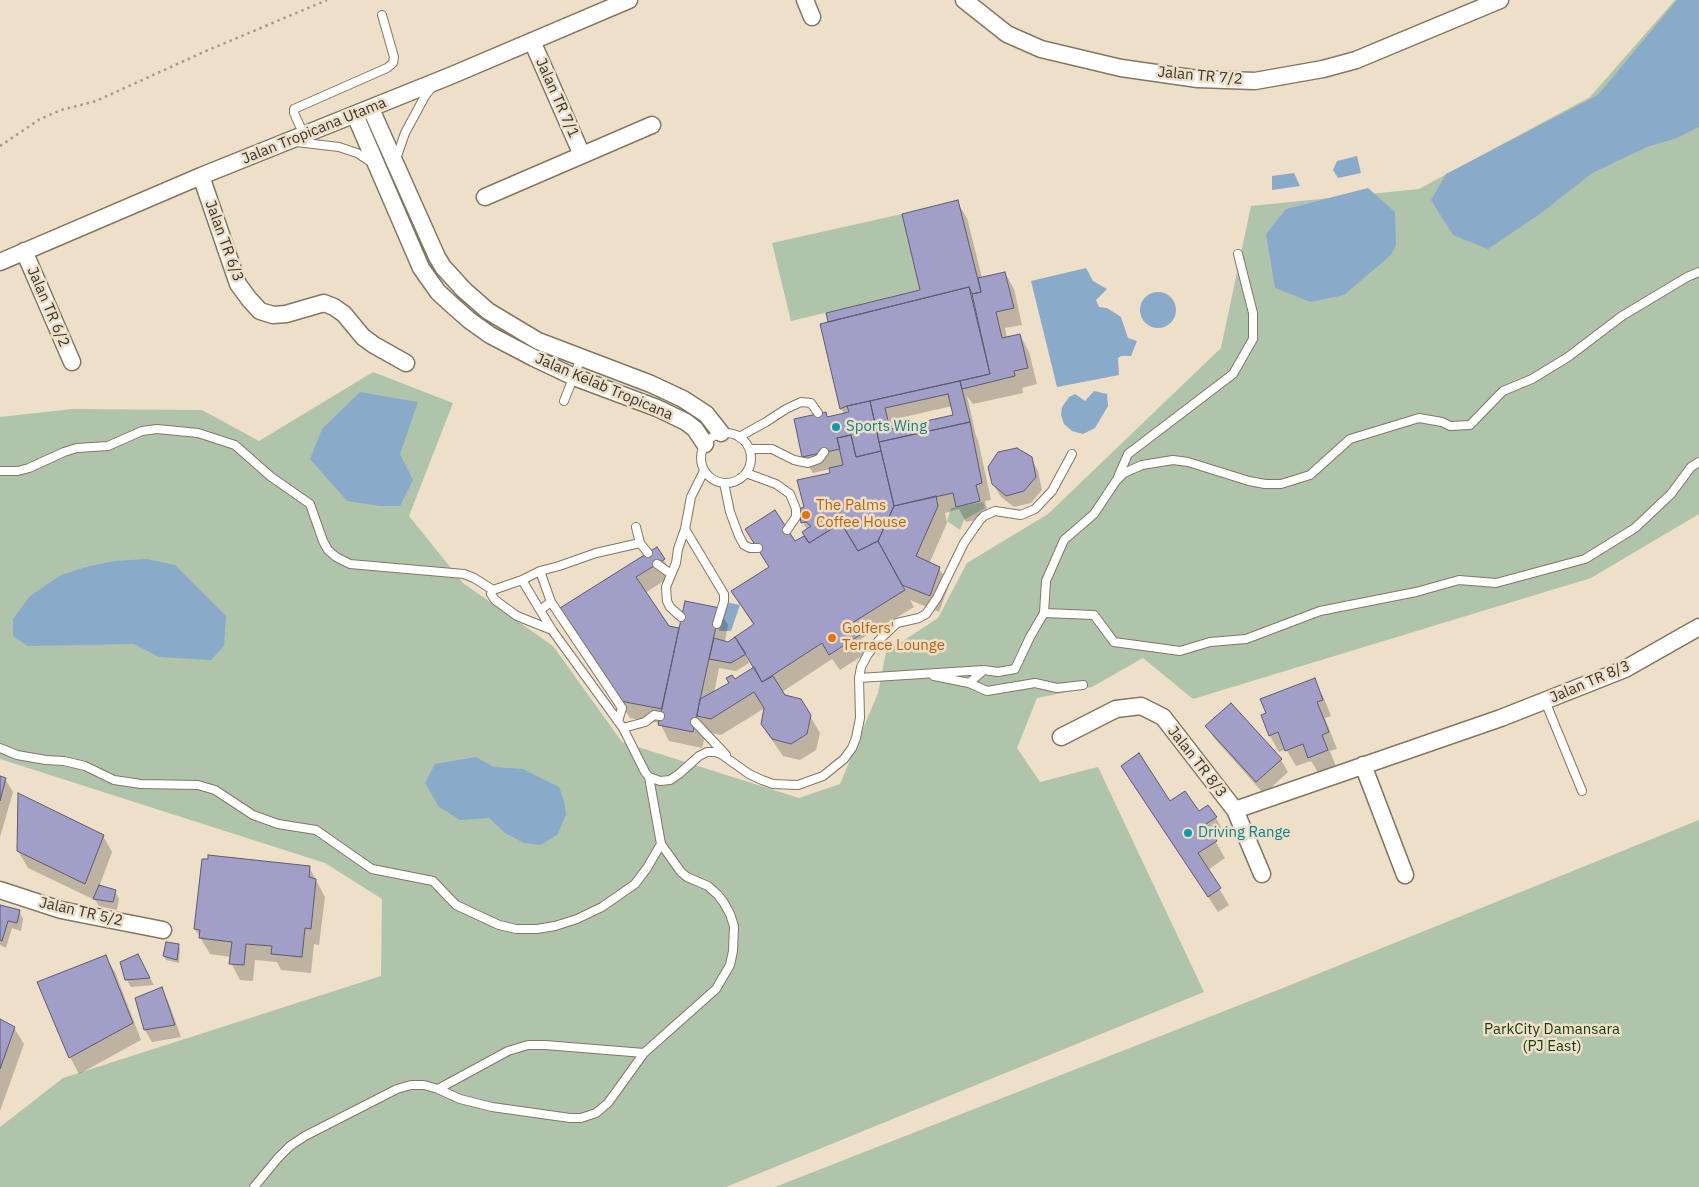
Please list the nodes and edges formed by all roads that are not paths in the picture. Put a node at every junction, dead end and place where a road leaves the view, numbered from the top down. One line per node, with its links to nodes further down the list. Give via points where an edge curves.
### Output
1 (628, 0): 7 (street, Jalan Tropicana Utama)
2 (805, 0): 6 (street)
3 (964, 0): 4 (street, Jalan TR 7/2, via 1007,34 1041,49 1121,68 1198,79 1255,81 1356,60)
4 (1500, 0)
5 (382, 15): 12 (lane, via 393,63 294,109)
6 (812, 17)
7 (532, 41): 8 (street, Jalan Tropicana Utama); 13 (street, Jalan TR 7/1)
8 (436, 82): 9 (street, Jalan Tropicana Utama); 14 (lane, via 414,115)
9 (371, 109): 10 (street, Jalan Tropicana Utama); 14 (street, Jalan Kelab Tropicana)
10 (355, 115): 12 (street, Jalan Tropicana Utama); 15 (street, Jalan Kelab Tropicana)
11 (652, 125): 13 (street, Jalan TR 7/1)
12 (297, 138): 15 (lane, via 357,153); 16 (street, Jalan Tropicana Utama)
13 (582, 155): 17 (street, Jalan TR 7/1)
14 (395, 163): 22 (street, Jalan Kelab Tropicana, via 437,257 453,278 488,311 515,328)
15 (378, 169): 25 (street, Jalan Kelab Tropicana, via 417,259 438,292 490,335)
16 (200, 176): 18 (street, Jalan Tropicana Utama); 24 (street, Jalan TR 6/3, via 238,284 260,311 286,314 324,303 344,314 363,337)
17 (485, 197)
18 (24, 251): 20 (street, Jalan Tropicana Utama); 23 (street, Jalan TR 6/2)
19 (1238, 254): 38 (lane, via 1253,313 1253,340 1233,374 1128,454)
20 (0, 262)
21 (1699, 272): 38 (lane, via 1622,316 1568,357 1532,379 1503,391 1470,425 1450,426 1419,418 1350,438 1310,475 1281,484 1249,481 1174,460 1142,465 1124,473)
22 (581, 358): 25 (lane); 28 (street, Jalan Kelab Tropicana, via 683,399 706,414)
23 (72, 362)
24 (406, 363)
25 (574, 377): 26 (lane); 30 (street, Jalan Kelab Tropicana, via 676,417 691,426)
26 (564, 401)
27 (818, 413): 29 (lane, via 812,403 802,402)
28 (721, 434): 29 (lane); 30 (lane)
29 (739, 437): 31 (lane)
30 (705, 444): 36 (lane, via 700,458)
31 (750, 449): 32 (lane, via 772,449 808,464 819,459); 37 (lane, via 750,466)
32 (824, 452)
33 (1072, 454): 60 (lane, via 1052,491 1035,509 1021,514 995,512 980,520 926,614 892,627 868,654)
34 (1699, 462): 53 (lane, via 1635,528 1584,559 1496,583 1459,580 1320,611 1246,639 1210,642 1180,651 1114,642 1094,615)
35 (0, 471): 50 (lane, via 29,468 77,448 108,446 142,431 176,430 213,437 235,444 270,476 310,504 323,541 336,557 350,564 380,568 464,574)
36 (704, 471): 39 (lane, via 709,477); 41 (lane, via 691,497)
37 (746, 473): 39 (lane, via 740,479); 42 (lane, via 776,484 790,494 796,517)
38 (1116, 481): 53 (lane, via 1094,514 1064,540 1046,581)
39 (724, 483): 44 (lane, via 738,536 744,545)
40 (636, 527): 43 (lane)
41 (685, 529): 48 (lane); 55 (lane, via 724,594)
42 (788, 530)
43 (640, 543): 45 (lane); 47 (lane)
44 (758, 548)
45 (648, 553)
46 (657, 564): 48 (lane)
47 (540, 571): 49 (lane); 51 (lane)
48 (671, 574): 54 (lane, via 665,594 670,607)
49 (522, 580): 50 (lane); 52 (lane)
50 (493, 590): 56 (lane, via 495,600 517,616)
51 (551, 602): 52 (lane); 65 (lane, via 622,708)
52 (540, 610): 56 (lane)
53 (1044, 613): 58 (lane, via 1015,668 998,672)
54 (681, 617)
55 (716, 624)
56 (552, 630): 65 (lane)
57 (1698, 630): 63 (street, Jalan TR 8/3, via 1625,669)
58 (984, 670): 59 (lane); 61 (lane)
59 (922, 674): 60 (lane); 61 (lane)
60 (859, 678): 70 (lane, via 860,718 856,738 844,758 823,776 798,785 773,784 749,774)
61 (969, 683): 62 (lane, via 987,692 1035,683 1058,688)
62 (1083, 685)
63 (1545, 701): 71 (street, Jalan TR 8/3); 73 (lane)
64 (660, 716): 67 (lane, via 654,715 644,722)
65 (618, 721): 67 (lane)
66 (695, 722): 70 (lane)
67 (623, 728): 72 (lane)
68 (1062, 737): 74 (street, Jalan TR 8/3, via 1116,709 1141,706 1163,717)
69 (0, 748): 75 (lane, via 17,755 85,766 114,780 198,785 215,790 253,815 278,824 316,830 372,869 433,880 456,905 499,925 516,929 555,926 602,907 635,884)
70 (733, 762): 72 (lane, via 721,754 707,752 670,780)
71 (1363, 765): 74 (street, Jalan TR 8/3); 77 (street)
72 (649, 777): 75 (lane)
73 (1582, 791)
74 (1235, 810): 76 (street)
75 (661, 844): 80 (lane, via 681,872 708,886 724,903 734,926 733,951 716,990)
76 (1262, 874)
77 (1405, 875)
78 (0, 890): 79 (street, Jalan TR 5/2, via 62,910)
79 (164, 930)
80 (644, 1053): 81 (lane, via 528,1045 508,1051); 81 (lane, via 608,1103 596,1113 581,1118 492,1107 460,1099)
81 (438, 1089): 82 (lane, via 411,1085 397,1089 305,1136 278,1158)
82 (254, 1187)

